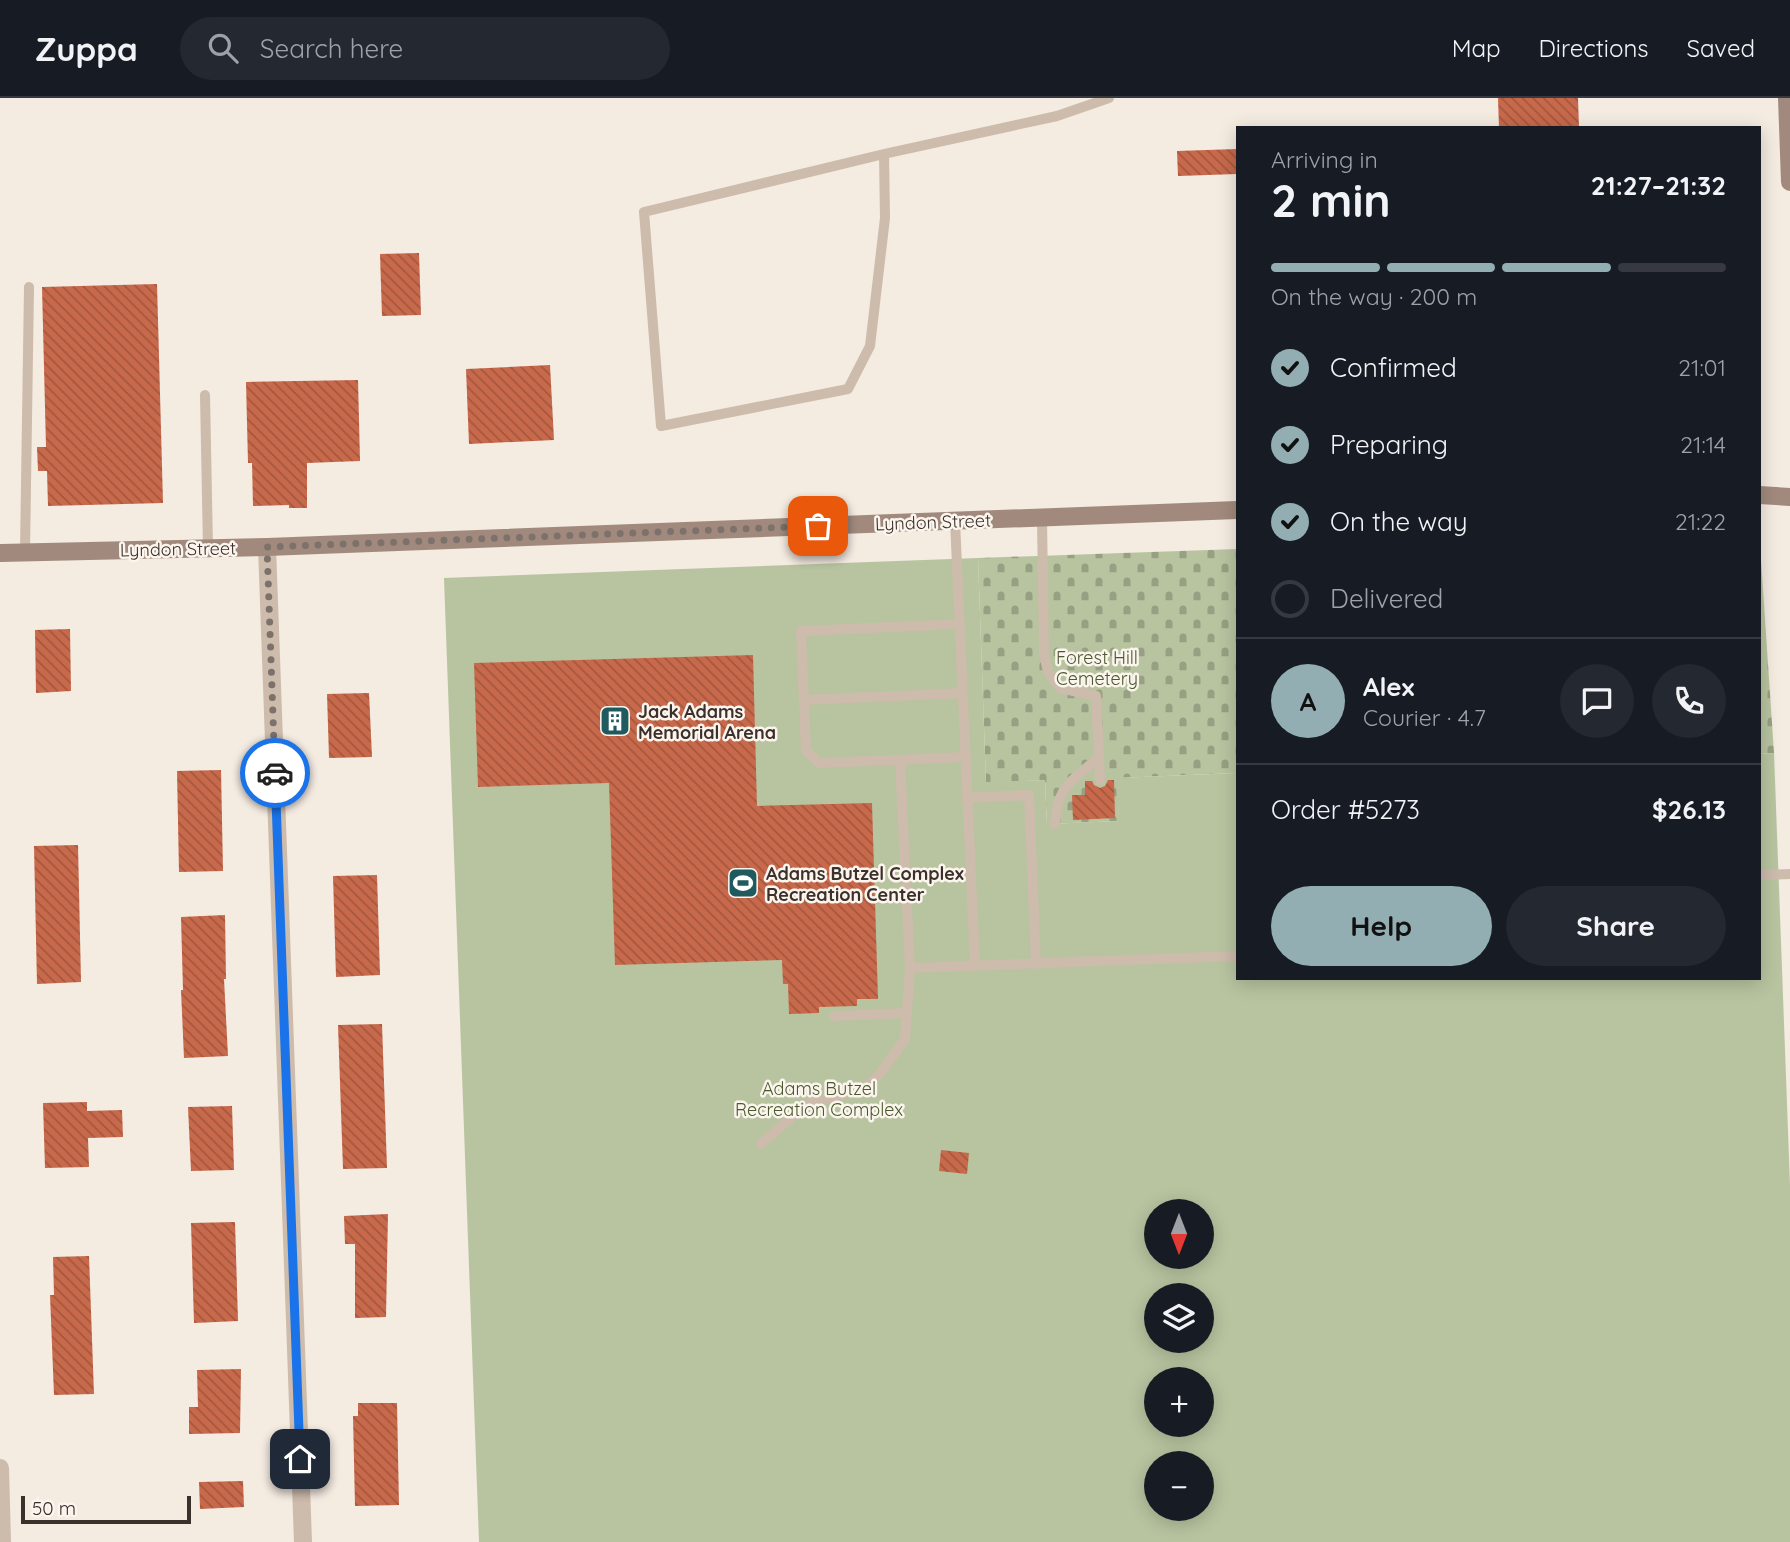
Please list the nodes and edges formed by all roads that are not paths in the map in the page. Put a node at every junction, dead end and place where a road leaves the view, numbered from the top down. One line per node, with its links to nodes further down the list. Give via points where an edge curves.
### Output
1 (1109, 98): 4 (lane, via 1057,116)
2 (1787, 98): 3 (street)
3 (1789, 143): 5 (street)
4 (884, 154): 4 (lane, via 644,212 662,426 848,389 870,346 885,218)
5 (1790, 181)
6 (29, 287): 15 (lane)
7 (205, 395): 14 (lane)
8 (1761, 495): 9 (street)
9 (1790, 497)
10 (1236, 510): 11 (street, Lyndon Street)
11 (1042, 519): 12 (street, Lyndon Street); 21 (lane, via 1048,672 1060,688 1096,696)
12 (955, 521): 13 (street, Lyndon Street); 17 (lane)
13 (267, 547): 14 (street, Lyndon Street); 37 (street)
14 (208, 548): 15 (street, Lyndon Street)
15 (26, 552): 16 (street, Lyndon Street)
16 (0, 553)
17 (960, 624): 18 (lane); 19 (lane, via 801,631)
18 (963, 693): 19 (lane); 20 (lane)
19 (804, 700): 22 (lane, via 806,750 819,763)
20 (966, 757): 22 (lane); 24 (lane)
21 (1099, 757): 23 (lane); 25 (lane, via 1064,787)
22 (901, 760): 31 (lane)
23 (1100, 780)
24 (967, 798): 29 (lane, via 1029,795); 30 (lane)
25 (1055, 824)
26 (1790, 874): 27 (lane)
27 (1761, 875)
28 (1236, 956): 29 (lane)
29 (1036, 964): 30 (lane)
30 (975, 966): 31 (lane)
31 (910, 968): 32 (lane)
32 (908, 1013): 33 (lane); 34 (lane, via 905,1039 869,1085 806,1104)
33 (834, 1016)
34 (761, 1144)
35 (0, 1468): 36 (street)
36 (2, 1542)
37 (303, 1542)

